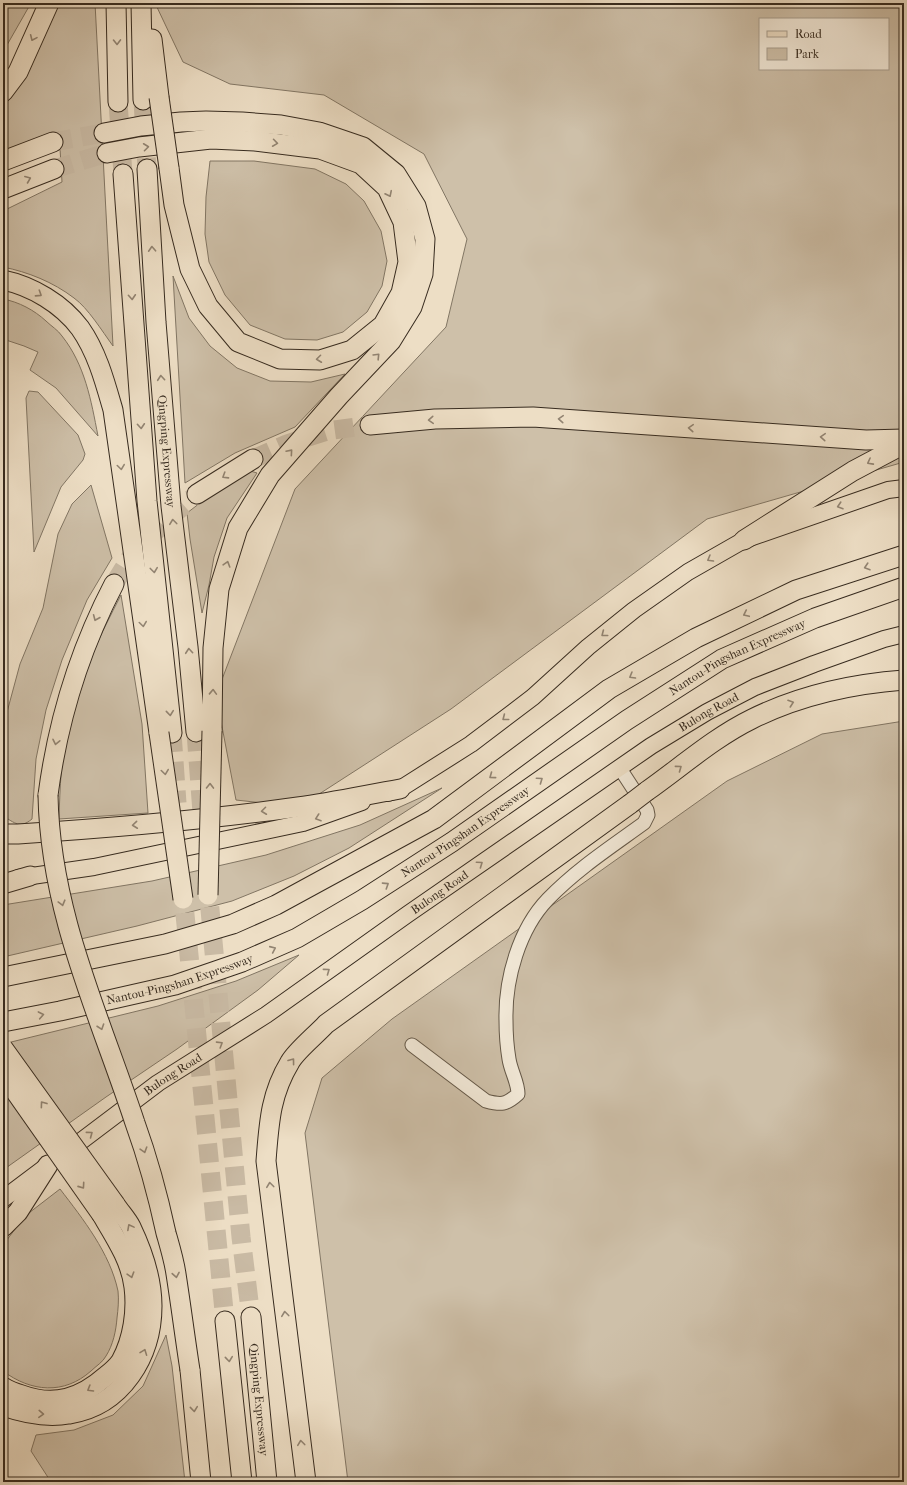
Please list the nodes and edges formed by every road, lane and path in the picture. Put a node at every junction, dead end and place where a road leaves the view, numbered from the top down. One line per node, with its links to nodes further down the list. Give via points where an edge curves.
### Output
1 (49, 3): 5 (highway, one-way to 5, via 18,72)
2 (116, 3): 7 (highway, one-way to 7)
3 (141, 3): 6 (highway)
4 (148, 3): 6 (highway)
5 (3, 92)
6 (151, 99): 10 (highway, one-way to 6, bridge, via 140,147 211,139 255,141 320,149 361,164 387,188 403,222 408,262 401,293 383,325 352,350 320,360 280,359 238,342 208,306 190,269 174,205 169,168)
7 (118, 102)
8 (104, 133): 29 (highway, one-way to 8, via 219,589 238,528 270,475 339,396 391,342 412,307 423,274 425,239 416,206 396,174 363,147 319,132 281,125 206,121 141,126)
9 (53, 142): 11 (highway)
10 (107, 154)
11 (3, 161)
12 (54, 169): 15 (highway, one-way to 12)
13 (147, 169): 29 (highway, Qingping Expressway, one-way to 13, via 188,647 171,506)
14 (123, 174): 30 (highway, Qingping Expressway, one-way to 30)
15 (3, 189)
16 (3, 280): 30 (highway, one-way to 30, via 32,289 68,315 80,328 102,373 113,410)
17 (370, 425): 18 (highway, one-way to 17, via 866,440 533,417 435,419)
18 (904, 439)
19 (904, 444): 23 (highway, one-way to 23, via 853,471)
20 (253, 459): 22 (highway, one-way to 22)
21 (904, 488): 23 (main road, one-way to 23, via 888,490)
22 (197, 494)
23 (744, 540): 32 (main road, one-way to 32, via 688,572 634,610 478,739)
24 (904, 555): 39 (highway, one-way to 39, via 796,590 696,638 609,689 434,819 276,905 233,924 165,944)
25 (114, 584): 52 (highway, one-way to 52, bridge, via 99,611 71,686 52,763 48,795 49,826 60,899 76,954 136,1124 158,1195 176,1273 190,1370)
26 (904, 588): 40 (highway, Nantou-Pingshan Expressway, one-way to 26, via 175,985 242,962 297,938 452,842 627,720 722,659 815,618)
27 (904, 634): 31 (main road, Bulong Road, via 814,664 756,688 707,712)
28 (904, 680): 55 (highway, one-way to 28, bridge, via 266,1161 274,1095 290,1061 326,1024 647,791 752,719 823,692 854,685)
29 (204, 732): 37 (highway, one-way to 29, bridge)
30 (166, 733): 38 (highway, one-way to 38, bridge)
31 (619, 768): 41 (street, via 647,810 644,823 578,871 547,900 528,926 518,947 509,981 506,1021 509,1060 518,1086 518,1094 509,1102 498,1104 486,1100); 44 (main road, Bulong Road, one-way to 31, via 158,1083 266,1016)
32 (400, 789): 33 (highway, one-way to 33, via 299,807 224,816 116,828); 34 (main road, one-way to 34, via 303,823 94,868)
33 (3, 834)
34 (30, 876): 35 (main road); 36 (highway)
35 (3, 880)
36 (3, 884)
37 (208, 895)
38 (183, 899)
39 (3, 977)
40 (3, 1022)
41 (412, 1045)
42 (3, 1048): 46 (highway, one-way to 42, bridge)
43 (3, 1074): 46 (highway, one-way to 46, bridge)
44 (48, 1165): 45 (main road, Bulong Road); 47 (highway, via 18,1212)
45 (3, 1199)
46 (109, 1210): 50 (highway, one-way to 50, via 134,1286 132,1329 120,1362 95,1386 79,1395 58,1401 34,1399); 51 (highway, one-way to 46, via 18,1411 51,1415 86,1410 116,1392 126,1382 143,1355 152,1321 150,1285 141,1251 130,1226)
47 (3, 1227)
48 (251, 1317): 54 (highway, Qingping Expressway)
49 (225, 1321): 53 (highway, one-way to 53)
50 (3, 1387)
51 (3, 1406)
52 (201, 1482)
53 (242, 1482)
54 (267, 1482)
55 (306, 1482)

